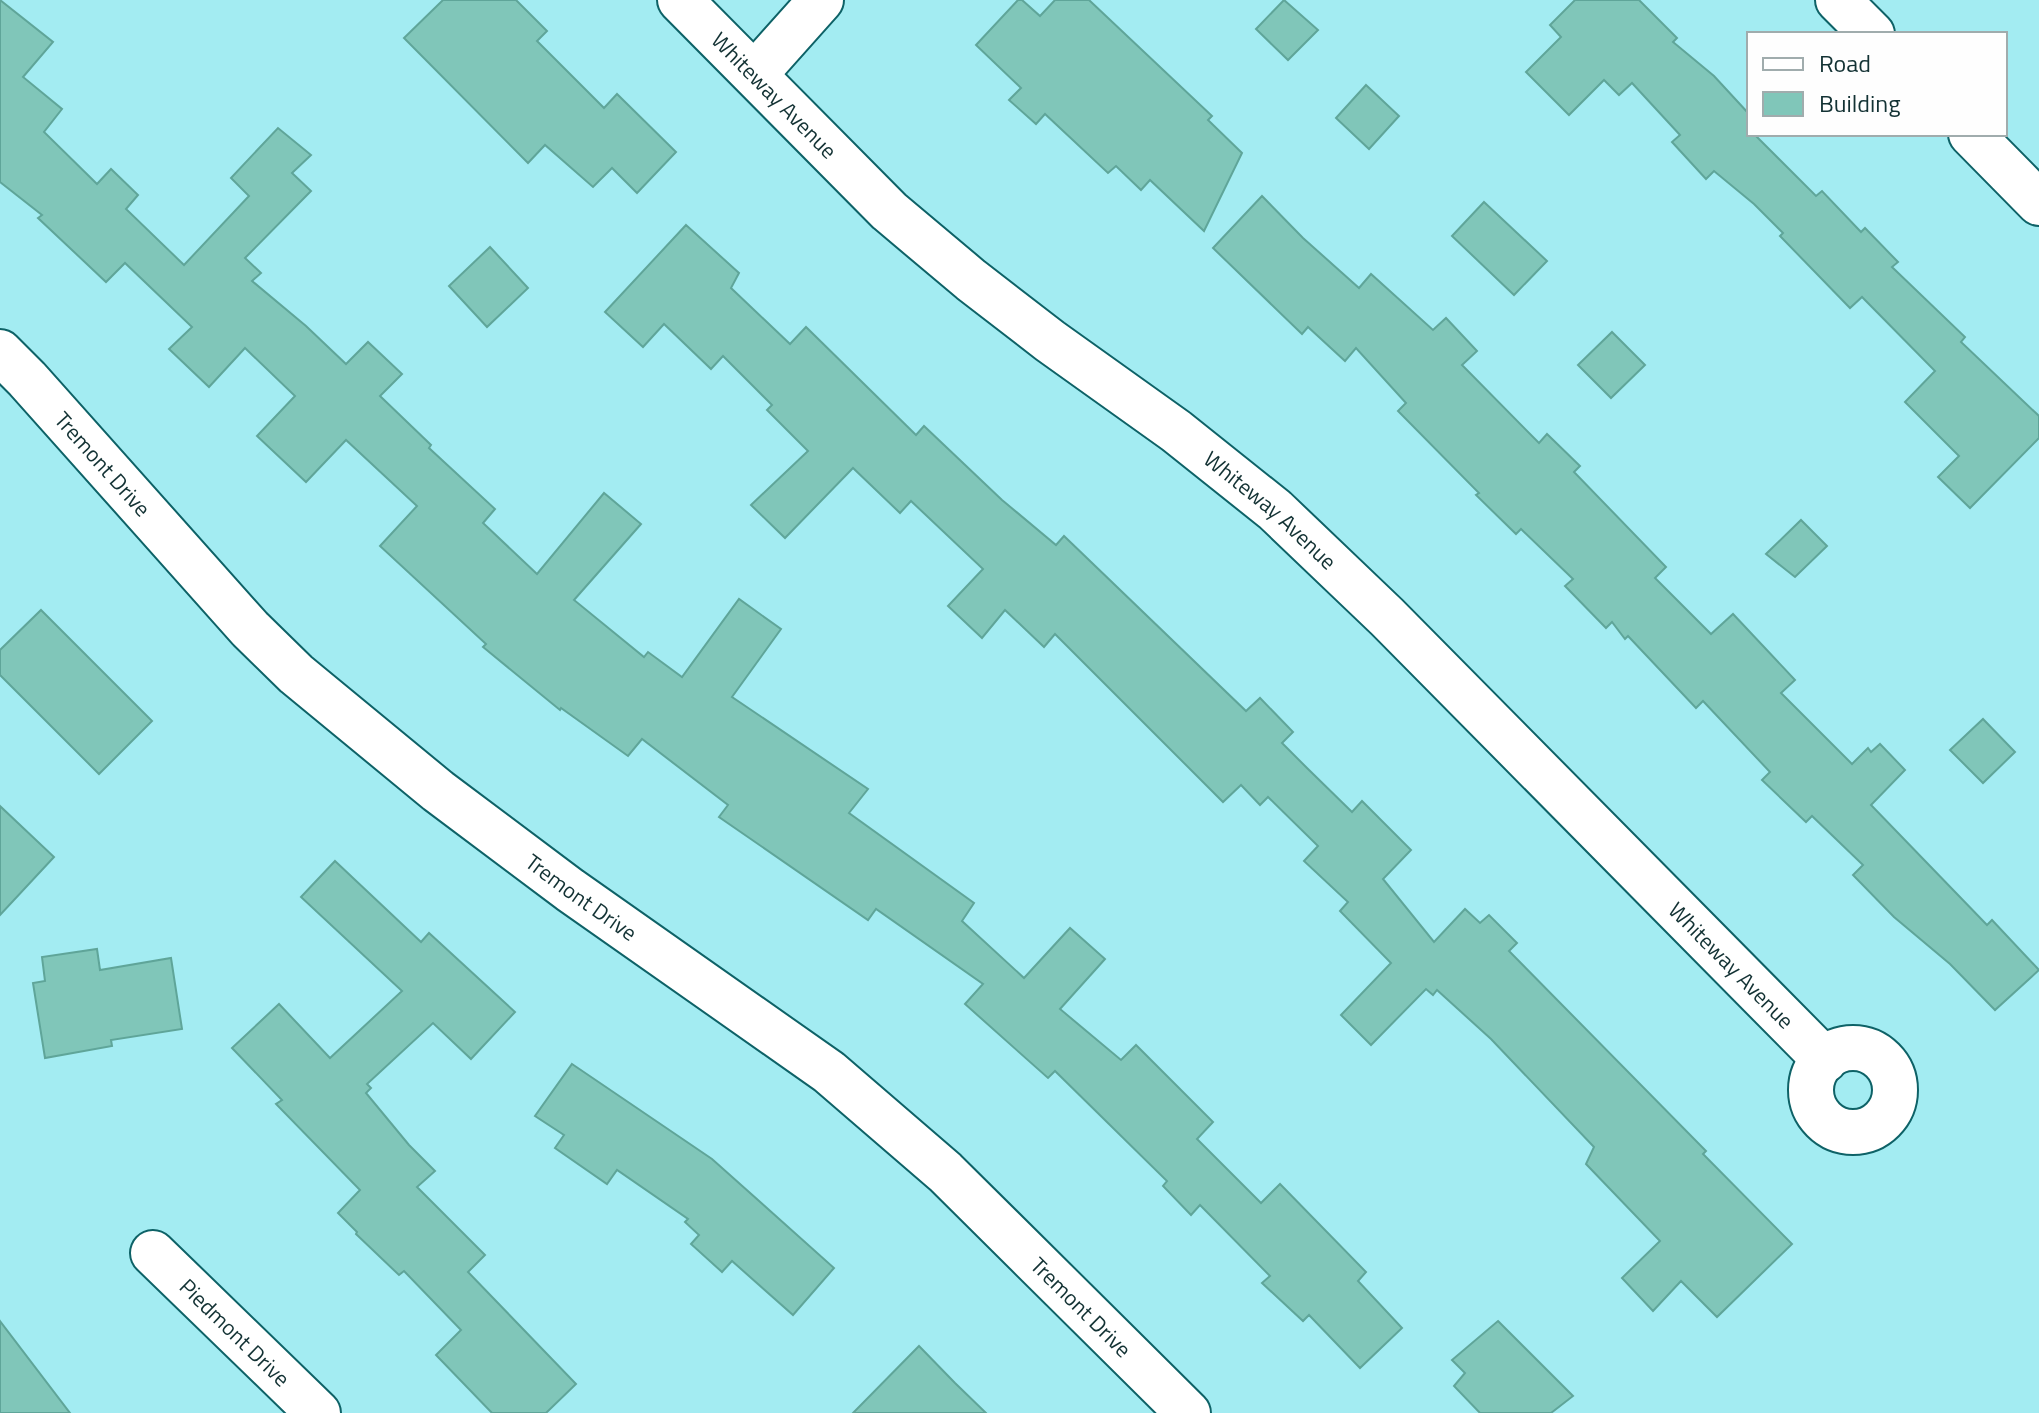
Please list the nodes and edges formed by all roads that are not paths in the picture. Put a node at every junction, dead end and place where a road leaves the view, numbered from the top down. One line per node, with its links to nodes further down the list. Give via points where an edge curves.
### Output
1 (680, 0): 5 (street, Whiteway Avenue)
2 (821, 0): 5 (street)
3 (1838, 0): 4 (street)
4 (1870, 32)
5 (755, 74): 9 (street, Whiteway Avenue, via 889,211 971,280 1275,510)
6 (1973, 136): 7 (street)
7 (2039, 203)
8 (0, 352): 12 (street, Tremont Drive, via 296,674 558,881 829,1072 945,1172)
9 (1825, 1060)
10 (153, 1253): 11 (street, Piedmont Drive)
11 (318, 1413)
12 (1188, 1413)

